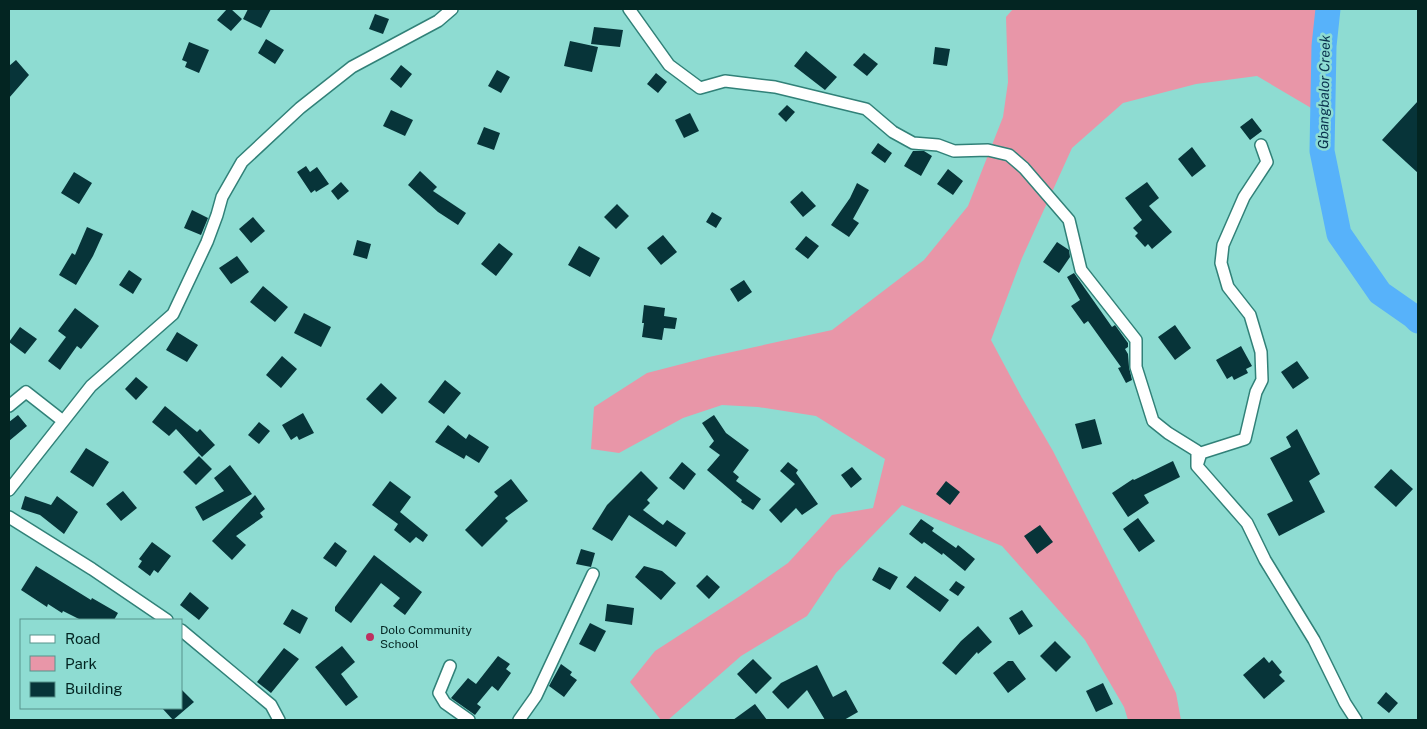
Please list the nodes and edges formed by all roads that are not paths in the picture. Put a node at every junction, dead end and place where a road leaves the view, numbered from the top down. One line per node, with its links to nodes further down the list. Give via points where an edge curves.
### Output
1 (452, 9): 5 (street, via 438,21 352,67 300,108 242,162 222,197 207,242 173,314 91,386)
2 (628, 9): 6 (street, via 669,65 700,88 725,81 775,87 866,109 893,132 914,144 954,151 988,150 1009,154 1069,220 1081,270 1136,340 1136,367 1153,421 1197,451)
3 (1261, 145): 6 (street, via 1267,162 1240,205 1223,244 1221,263 1228,287 1250,315 1261,352 1262,380 1245,439 1201,453)
4 (9, 406): 5 (street, via 26,392)
5 (63, 421): 7 (street)
6 (1197, 466): 16 (street, via 1247,522 1265,560 1314,640)
7 (9, 490)
8 (9, 517): 10 (street)
9 (593, 574): 15 (street, via 536,696)
10 (166, 619)
11 (182, 631): 13 (street, via 271,705)
12 (450, 666): 14 (street, via 439,693 445,703)
13 (279, 720)
14 (469, 720)
15 (518, 720)
16 (1356, 720)

